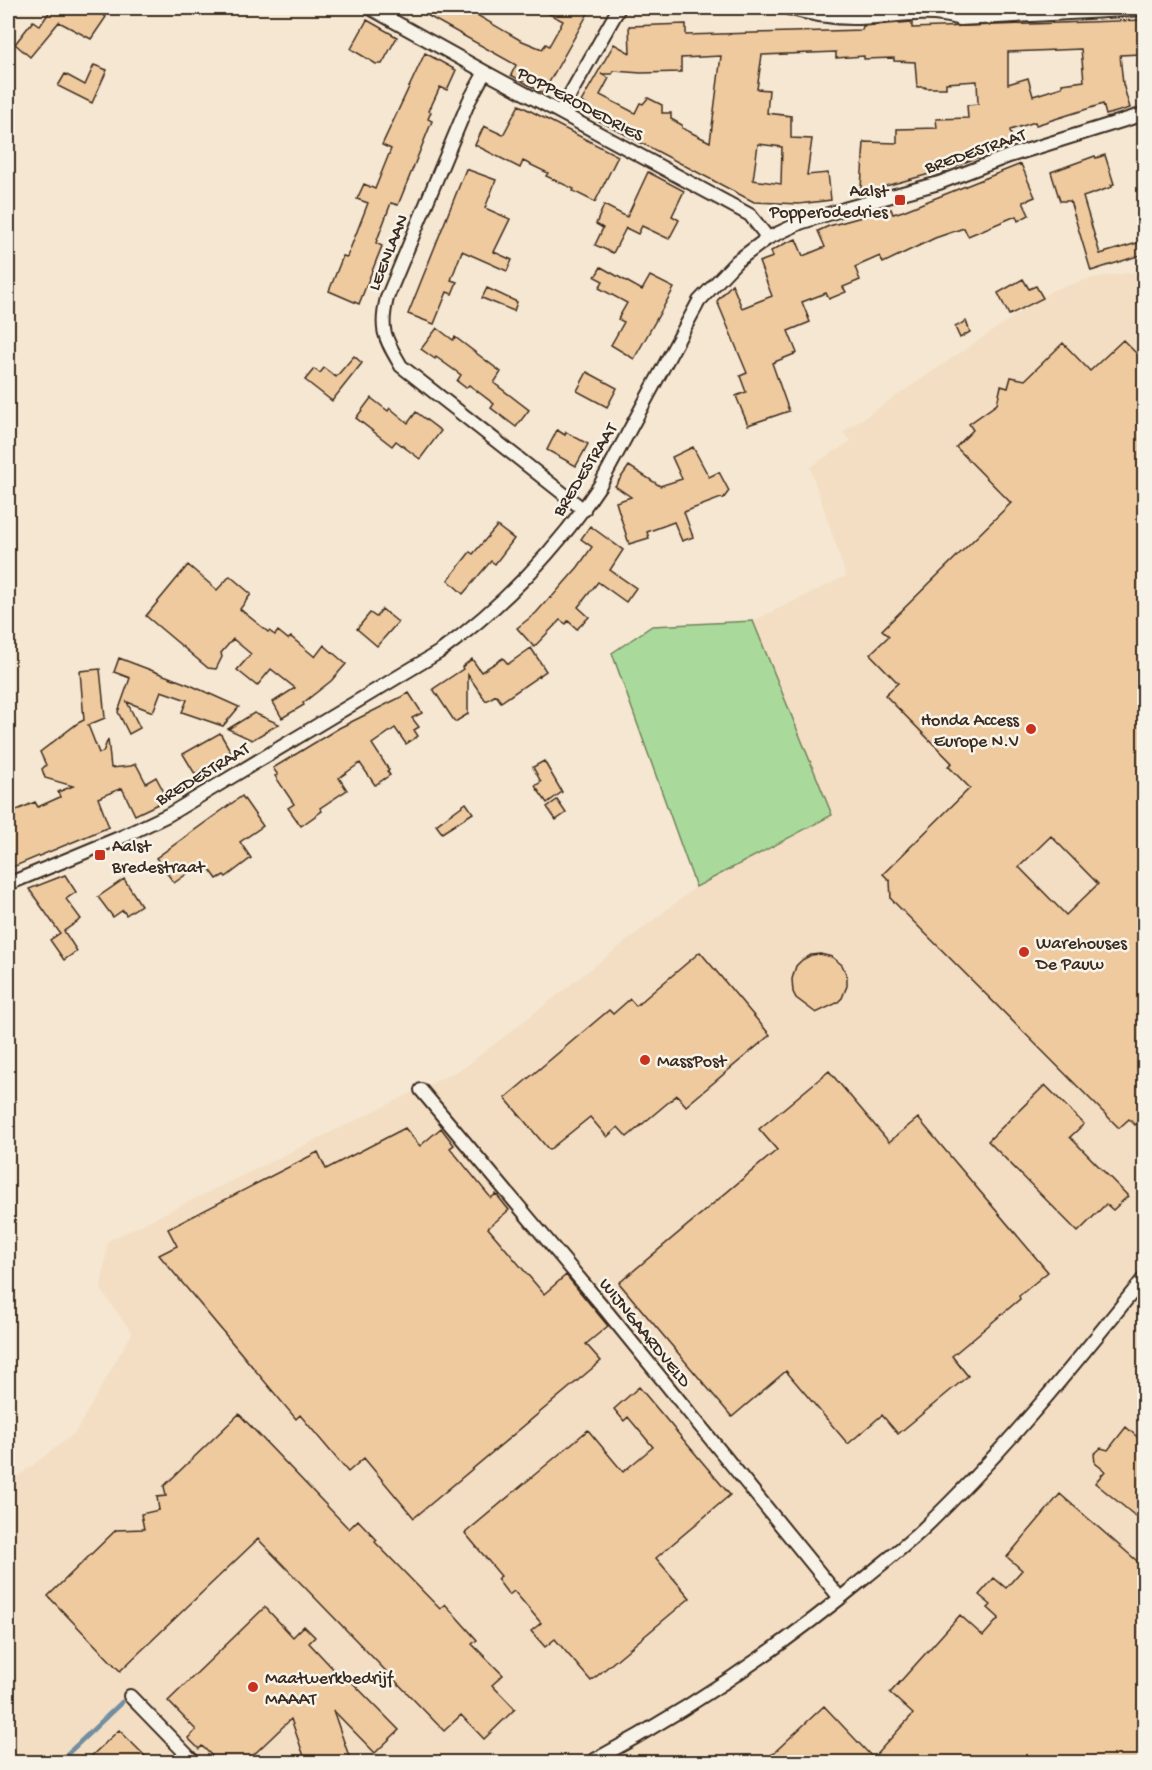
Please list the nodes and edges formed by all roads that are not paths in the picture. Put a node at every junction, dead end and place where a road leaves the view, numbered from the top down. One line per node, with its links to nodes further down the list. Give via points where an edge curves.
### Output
1 (370, 8): 6 (street, POPPERODEDRIES)
2 (619, 8): 7 (street)
3 (788, 8): 5 (street, via 851,18 943,14 960,19)
4 (1144, 9): 5 (street)
5 (1025, 11)
6 (485, 72): 7 (street, POPPERODEDRIES); 10 (street, LEENLAAN, via 387,298 382,317 385,338 401,366)
7 (560, 112): 9 (street, POPPERODEDRIES, via 750,215)
8 (1144, 114): 9 (street, BREDESTRAAT, via 1009,156 939,183 800,223)
9 (768, 238): 10 (street, BREDESTRAAT, via 737,261 699,302)
10 (584, 510): 11 (street, BREDESTRAAT, via 522,584 441,651 168,815)
11 (8, 884)
12 (421, 1090): 14 (street, WIJNGAARDVELD)
13 (1144, 1278): 14 (street, via 1004,1446 921,1531)
14 (840, 1598): 17 (street, via 748,1667 652,1729)
15 (130, 1696): 16 (street)
16 (194, 1762)
17 (591, 1762)

